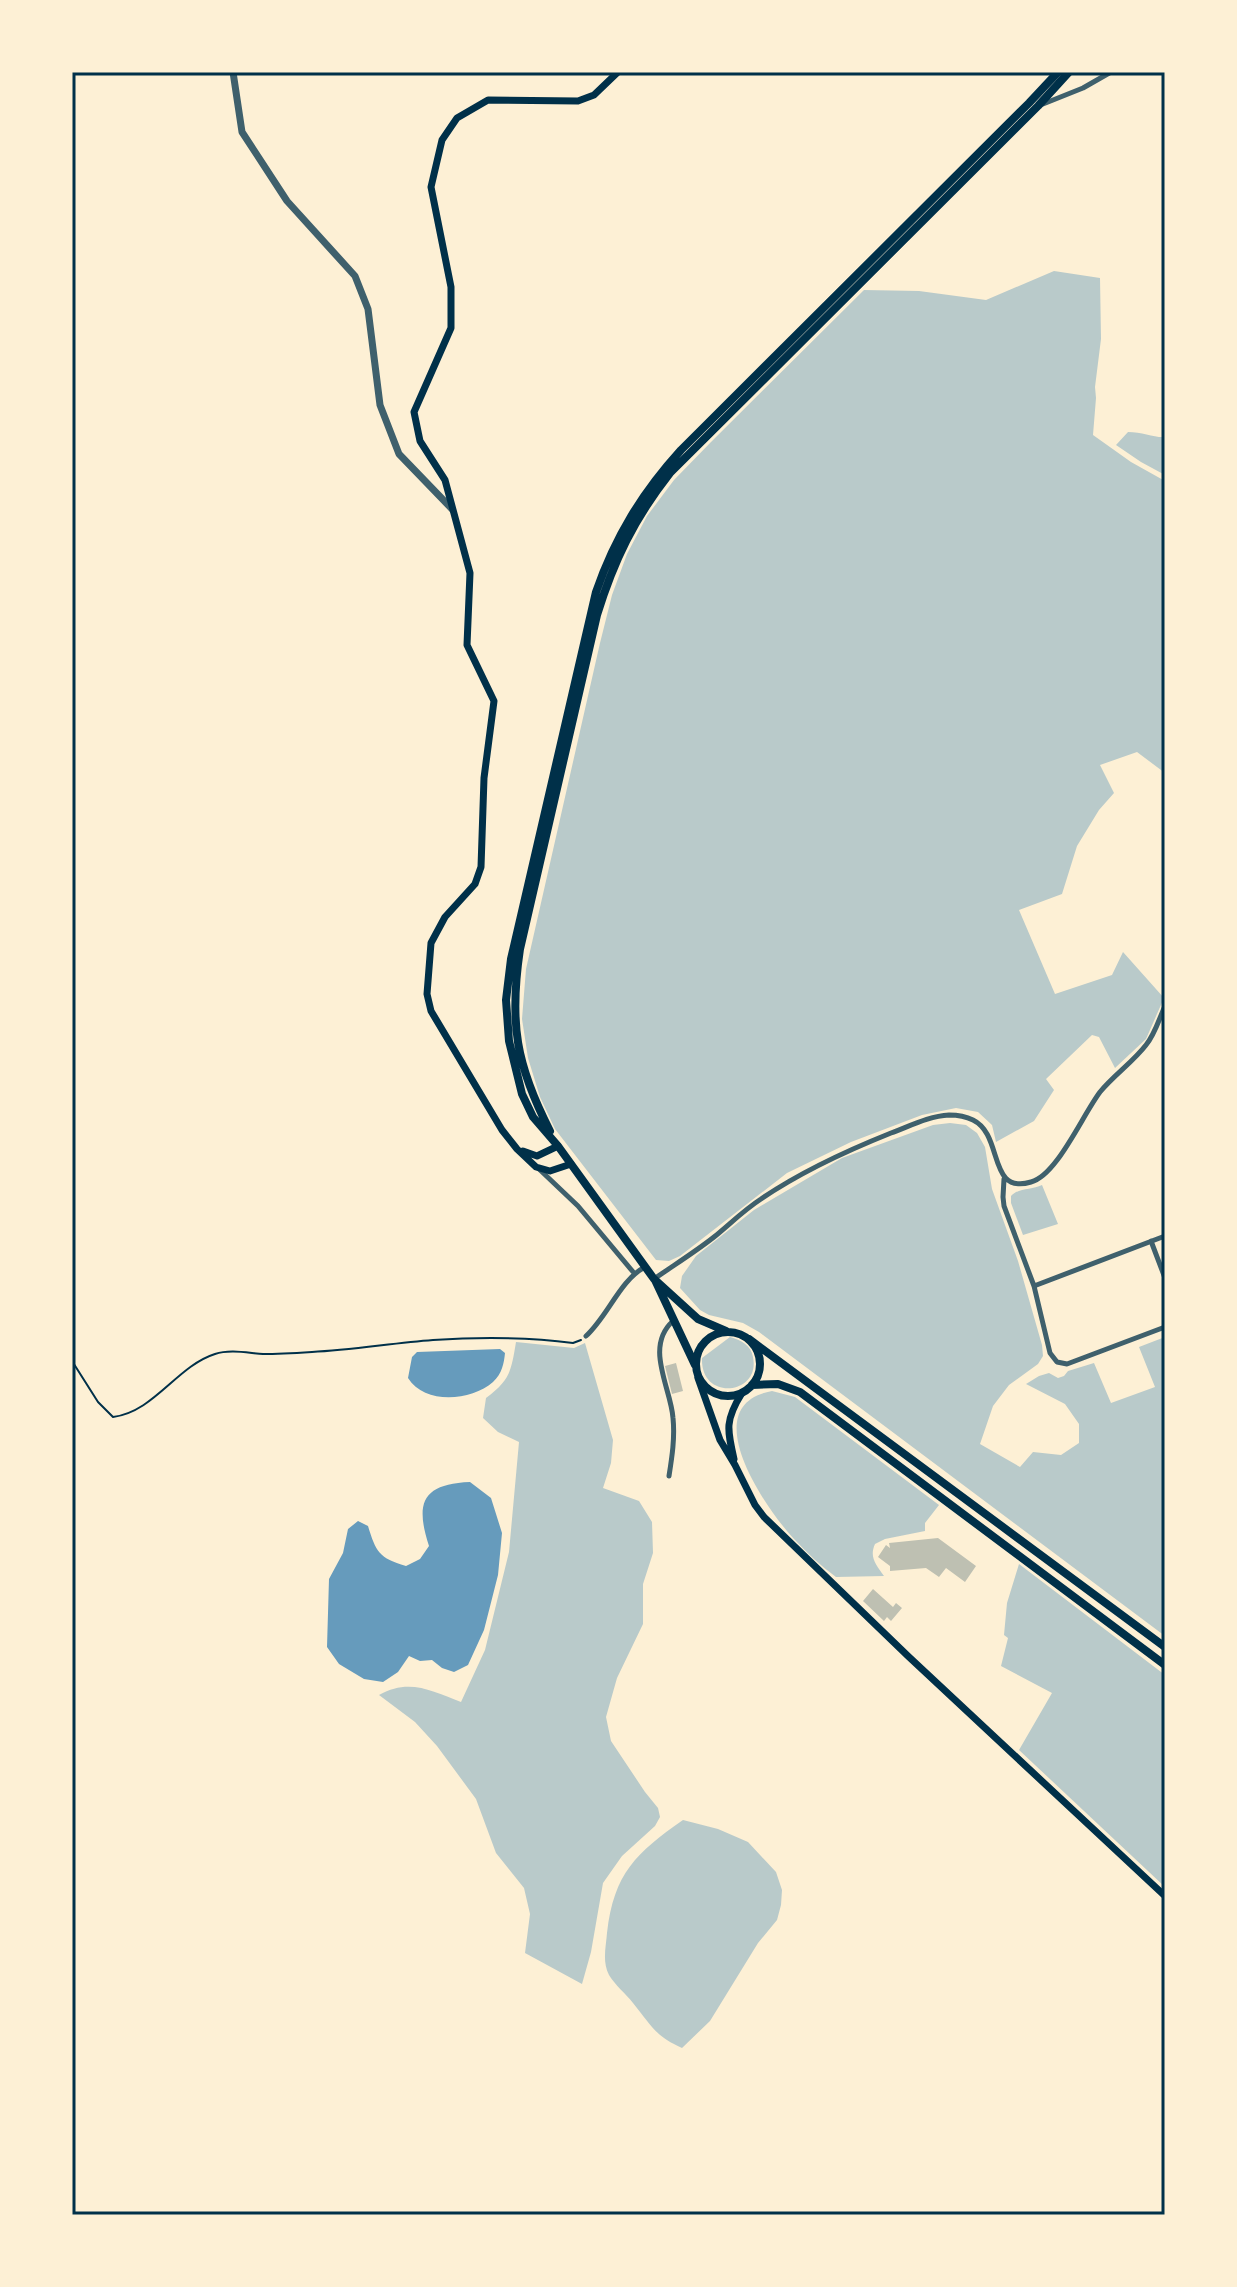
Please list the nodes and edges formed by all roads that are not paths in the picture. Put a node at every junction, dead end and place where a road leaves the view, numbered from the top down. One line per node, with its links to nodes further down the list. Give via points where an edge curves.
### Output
1 (233, 72): 7 (street, via 242,132 287,201 355,276 368,309 380,405 399,454)
2 (618, 72): 7 (main road, via 594,95 578,101 488,100 457,118 442,140 431,187 451,287 451,328 414,412 420,441 445,480)
3 (1058, 72): 9 (main road, via 681,450 644,494 613,547 590,616 508,978 508,1032 519,1085 533,1117)
4 (1069, 72): 6 (main road)
5 (1111, 72): 6 (street)
6 (1038, 106): 9 (main road, via 670,473 618,554 597,615 516,979 517,1043 534,1098)
7 (452, 509): 10 (main road, via 470,573 467,645 494,701 481,867 475,884 445,917 431,943 427,994 431,1011)
8 (1165, 1006): 13 (street, via 1147,1044 1103,1088 1048,1172 1022,1184)
9 (558, 1146): 10 (main road, via 537,1156); 11 (main road)
10 (517, 1149): 12 (main road)
11 (571, 1164): 12 (main road, via 550,1171); 16 (main road)
12 (536, 1167): 17 (street, via 578,1206)
13 (1004, 1179): 19 (street, via 992,1141 980,1124 948,1115 920,1121 783,1185); 20 (street, via 1004,1206)
14 (1165, 1236): 15 (street)
15 (1151, 1241): 18 (street); 20 (street)
16 (645, 1267): 17 (street); 19 (main road)
17 (634, 1273): 24 (street)
18 (1165, 1278)
19 (654, 1279): 21 (main road); 23 (main road, via 698,1319)
20 (1034, 1286): 22 (street, via 1050,1353 1062,1364)
21 (673, 1321): 26 (main road); 31 (street, via 660,1357 673,1415)
22 (1165, 1327)
23 (726, 1331): 25 (main road); 26 (main road, via 700,1346)
24 (586, 1336)
25 (749, 1339): 28 (main road, via 760,1356); 32 (main road)
26 (695, 1366): 27 (main road)
27 (698, 1378): 29 (main road, via 722,1396); 30 (main road, via 720,1440)
28 (752, 1385): 29 (main road); 33 (main road, via 778,1384 800,1392)
29 (742, 1393): 30 (main road, via 728,1422)
30 (735, 1465): 34 (main road, via 755,1505 797,1550)
31 (669, 1476)
32 (1165, 1647)
33 (1165, 1665)
34 (1165, 1896)

